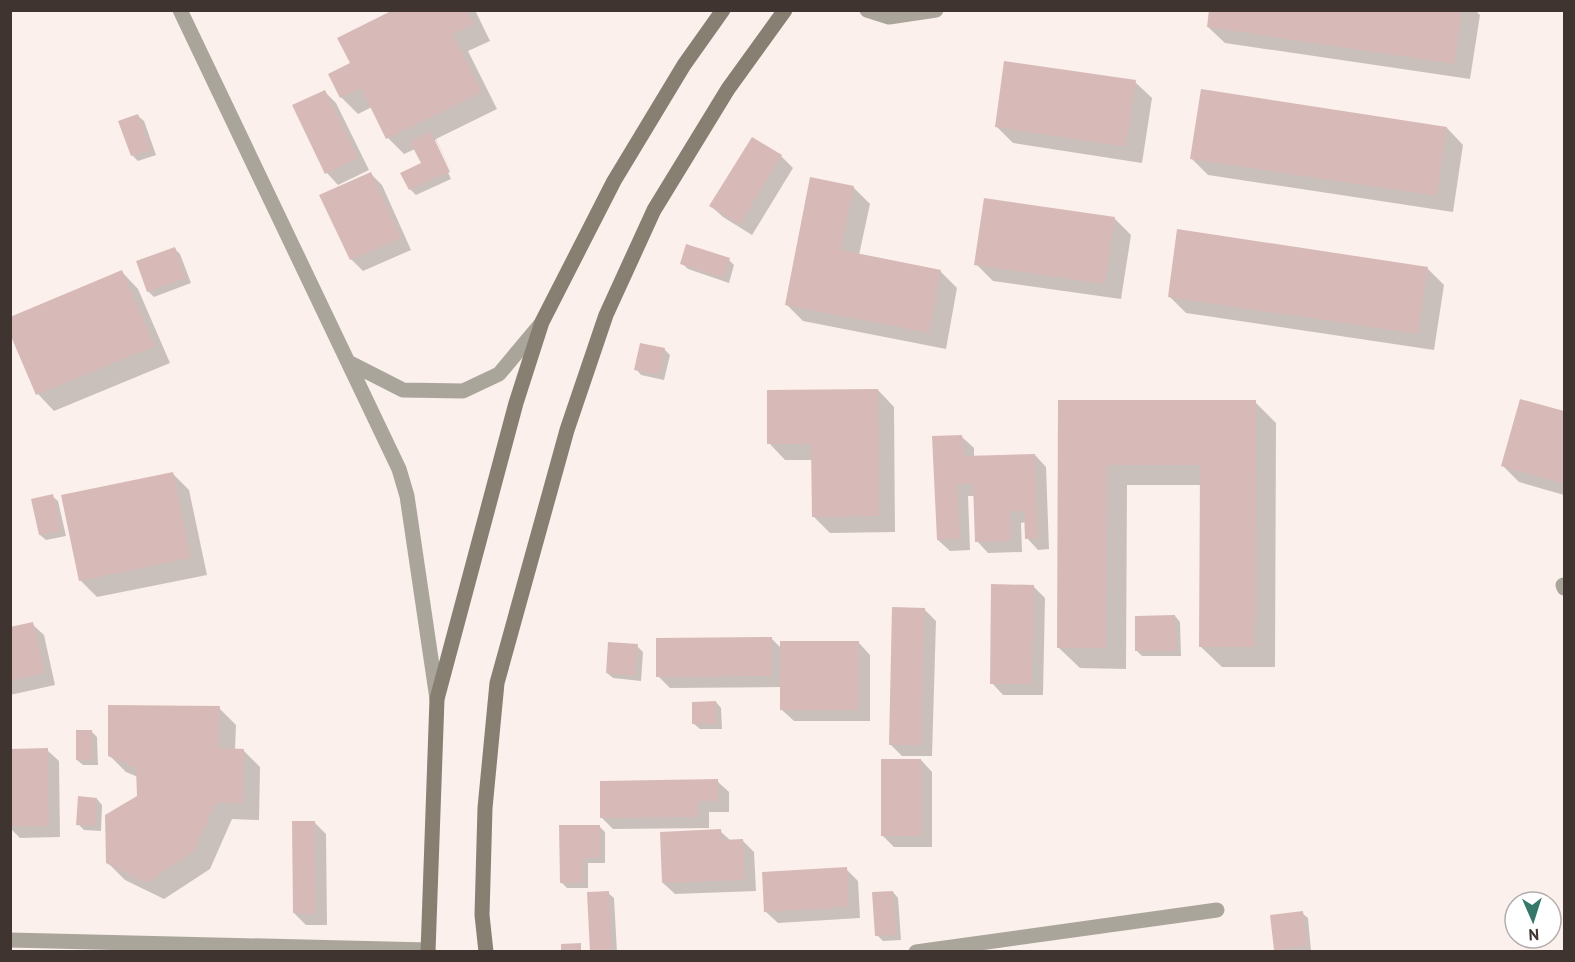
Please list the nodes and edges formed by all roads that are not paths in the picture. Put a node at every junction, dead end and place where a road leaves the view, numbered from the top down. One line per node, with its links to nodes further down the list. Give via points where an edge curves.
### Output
1 (180, 10): 7 (street)
2 (723, 10): 6 (main road, via 684,65 614,181)
3 (785, 10): 12 (main road, via 728,89 654,210 606,315 567,430 497,683 485,808 482,915)
4 (867, 10): 5 (street, via 890,17)
5 (936, 10)
6 (542, 322): 7 (street, via 499,374 463,391 403,390); 8 (main road, via 516,403)
7 (350, 363): 8 (street, via 399,469 406,496)
8 (437, 699): 11 (main road)
9 (1217, 910): 13 (street)
10 (10, 940): 11 (street)
11 (428, 951)
12 (486, 951)
13 (916, 951)

